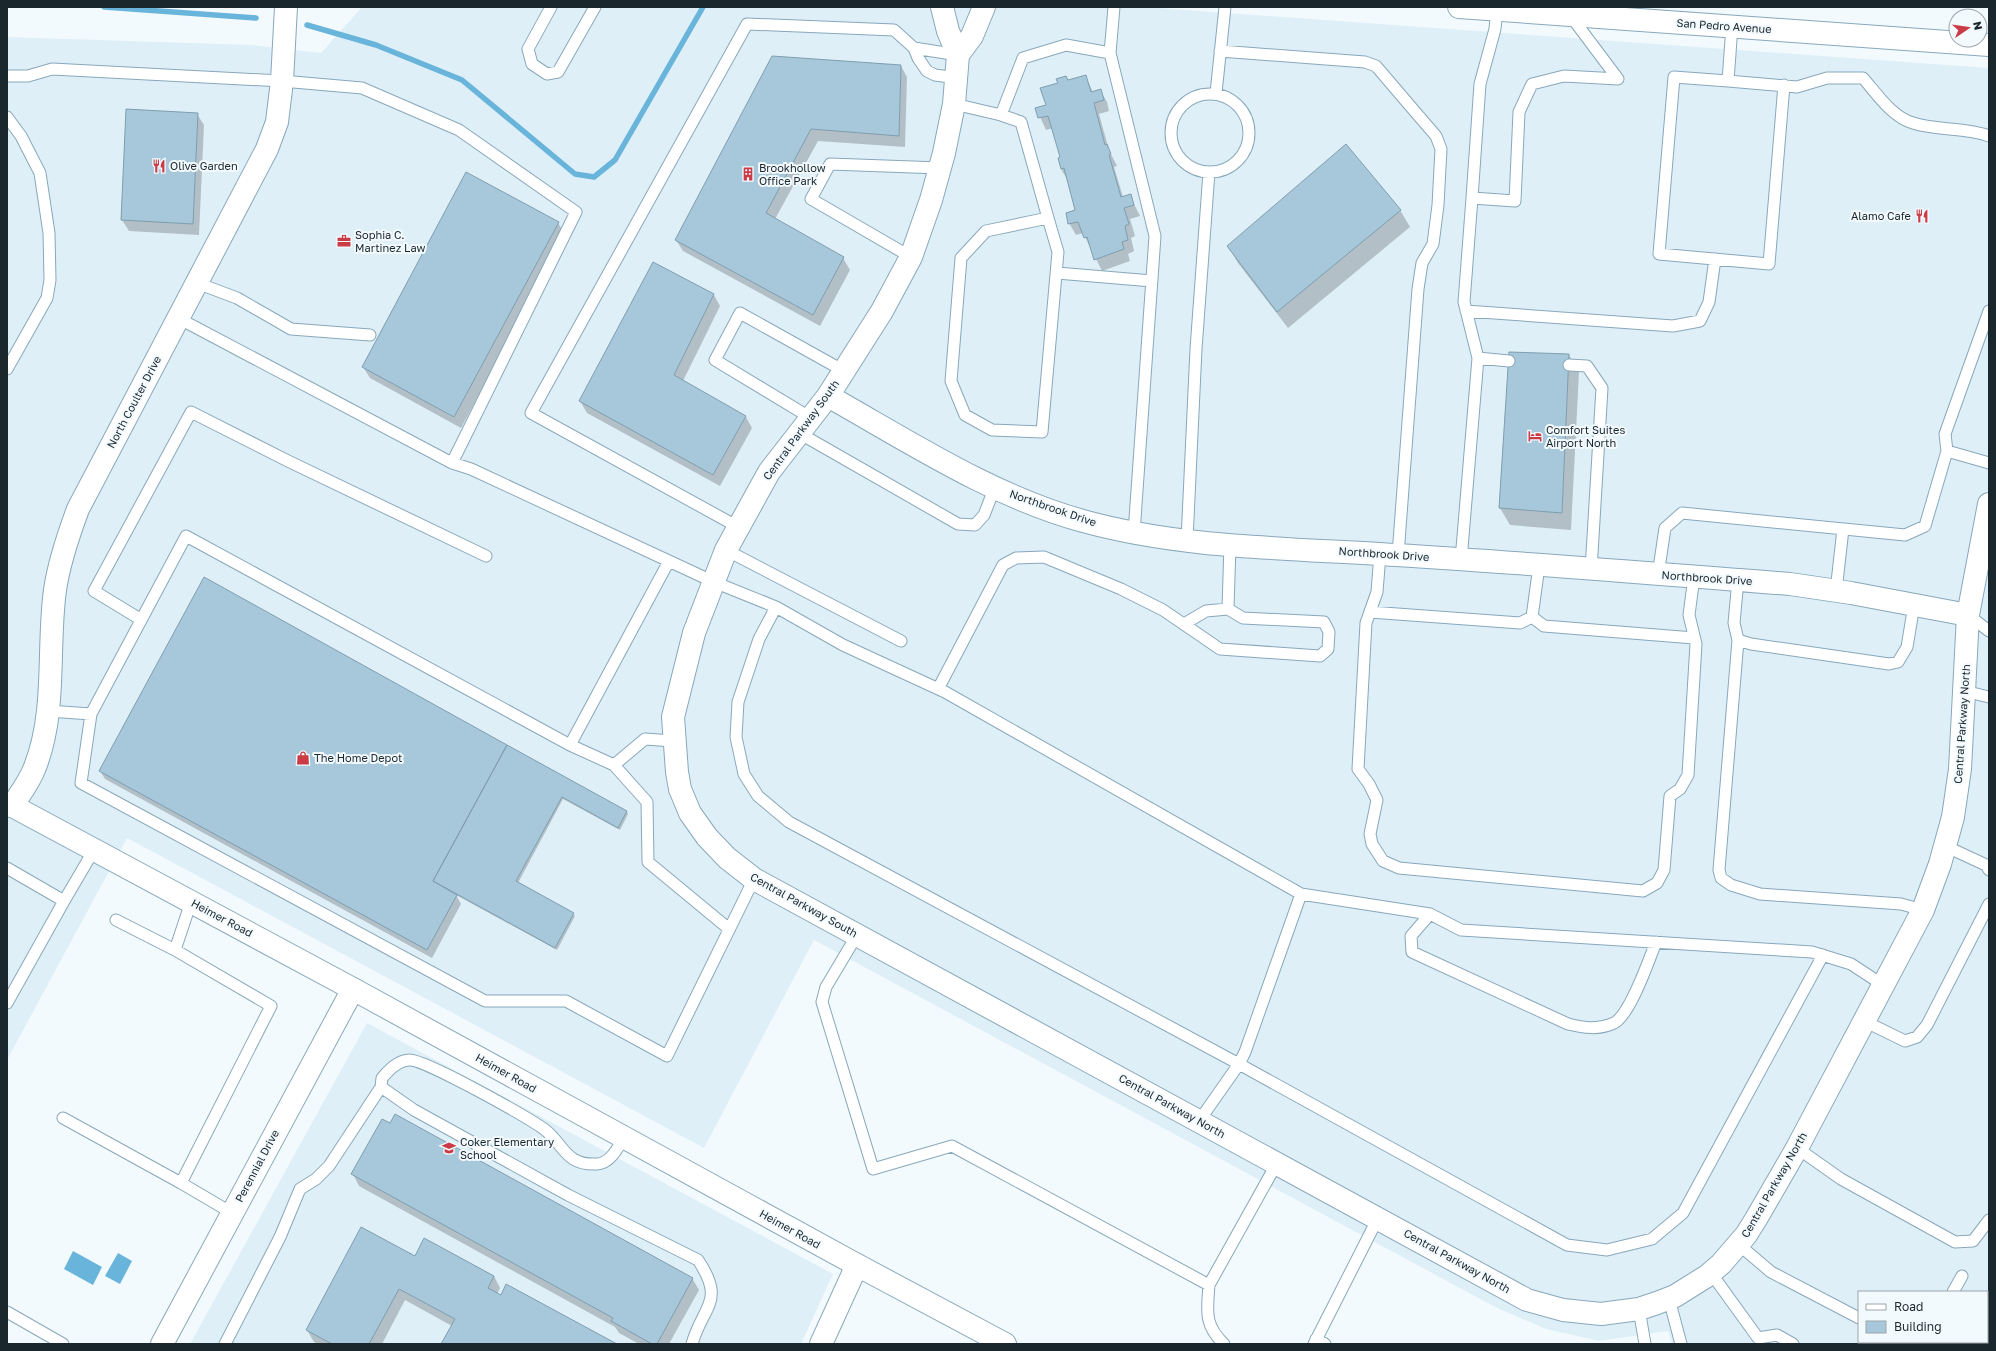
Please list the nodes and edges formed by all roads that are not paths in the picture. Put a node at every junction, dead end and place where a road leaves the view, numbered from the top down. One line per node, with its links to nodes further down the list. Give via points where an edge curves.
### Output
1 (286, 7): 19 (street, North Coulter Drive)
2 (551, 7): 3 (lane, via 528,48 532,64 547,74 558,72)
3 (595, 7)
4 (942, 7): 16 (street, Central Parkway South)
5 (984, 7): 16 (street, via 972,36)
6 (1114, 7): 15 (lane)
7 (1225, 7): 14 (lane)
8 (1459, 7): 9 (street, San Pedro Avenue)
9 (1497, 9): 10 (street, San Pedro Avenue); 29 (lane, via 1495,29 1480,84)
10 (1570, 15): 11 (street, San Pedro Avenue); 29 (lane, via 1618,79 1564,76 1532,84 1519,112 1515,201)
11 (1732, 26): 12 (street, San Pedro Avenue); 20 (lane)
12 (1989, 45)
13 (914, 48): 16 (lane); 18 (lane, via 927,71 935,75); 52 (lane, via 894,30 747,24 531,414)
14 (1220, 51): 22 (lane); 58 (lane, via 1366,62 1376,66 1436,136 1441,149 1433,244 1422,264 1418,289)
15 (1110, 53): 24 (lane, via 1066,45 1023,58); 34 (lane, via 1155,236)
16 (958, 56): 18 (street, Central Parkway South)
17 (7, 76): 19 (lane, via 28,76 52,69)
18 (957, 78): 23 (street, Central Parkway South)
19 (282, 81): 35 (street, North Coulter Drive, via 277,122 267,149); 48 (lane, via 362,88 459,130 576,212)
20 (1728, 81): 21 (lane); 32 (lane, via 1674,77 1659,254)
21 (1784, 85): 26 (lane, via 1797,86 1827,78 1863,78 1896,113 1913,123 1978,132); 32 (lane, via 1769,264)
22 (1216, 94): 28 (lane, via 1228,97 1238,104 1249,126 1249,138 1246,150 1239,160 1229,168); 28 (lane, via 1204,93 1192,97 1174,115 1171,127 1171,140 1183,162 1194,169)
23 (954, 104): 24 (lane); 27 (street, Central Parkway South)
24 (1001, 115): 30 (lane, via 1021,122)
25 (7, 117): 43 (lane, via 21,136 40,173 49,233 50,280 47,298)
26 (1989, 136)
27 (940, 168): 31 (street, Central Parkway South); 31 (lane, via 830,164 811,199)
28 (1209, 172): 55 (lane, via 1196,349)
29 (1472, 198): 36 (lane, via 1464,302)
30 (1048, 218): 33 (lane, via 1058,252); 33 (lane, via 986,231 961,258 951,381 965,415 992,430 1042,432)
31 (911, 257): 44 (street, Central Parkway South, via 882,311)
32 (1715, 259): 36 (lane, via 1709,302 1700,321 1673,326)
33 (1057, 273): 34 (lane)
34 (1152, 281): 54 (lane)
35 (196, 283): 38 (street, North Coulter Drive); 39 (lane, via 237,298 291,329)
36 (1466, 311): 40 (lane)
37 (1989, 311): 47 (lane, via 1944,434)
38 (178, 318): 48 (lane); 84 (street, North Coulter Drive, via 78,509 63,550 55,591)
39 (370, 335)
40 (1478, 358): 41 (lane); 60 (lane)
41 (1509, 361)
42 (1569, 364): 63 (lane, via 1587,366 1602,388)
43 (7, 369)
44 (844, 371): 45 (street, Central Parkway South); 46 (lane, via 740,313 715,360)
45 (828, 396): 46 (street, Central Parkway South); 50 (street, Northbrook Drive)
46 (805, 425): 50 (lane, via 958,524 975,525 984,515); 52 (street, Central Parkway South, via 769,472)
47 (1946, 451): 49 (lane); 53 (lane, via 1925,526 1905,535)
48 (452, 463): 61 (lane, via 471,469)
49 (1989, 464)
50 (995, 487): 54 (street, Northbrook Drive, via 1082,521)
51 (1989, 504): 73 (street, Central Parkway North)
52 (740, 528): 57 (street, Central Parkway South)
53 (1843, 529): 64 (lane, via 1682,514 1665,528); 68 (lane)
54 (1134, 533): 55 (street, Northbrook Drive)
55 (1187, 540): 56 (street, Northbrook Drive)
56 (1230, 544): 58 (street, Northbrook Drive); 71 (lane)
57 (726, 550): 67 (street, Central Parkway South); 80 (lane)
58 (1389, 554): 60 (street, Northbrook Drive); 72 (lane)
59 (486, 556): 75 (lane, via 191,412 94,591)
60 (1461, 560): 62 (street, Northbrook Drive)
61 (669, 561): 67 (lane); 87 (lane)
62 (1539, 566): 63 (street, Northbrook Drive); 74 (lane)
63 (1591, 570): 64 (street, Northbrook Drive)
64 (1658, 575): 65 (street, Northbrook Drive)
65 (1694, 577): 66 (street, Northbrook Drive); 78 (lane, via 1689,615)
66 (1738, 580): 68 (street, Northbrook Drive); 79 (lane, via 1734,623)
67 (714, 582): 70 (lane); 86 (street, Central Parkway South, via 694,633 682,677 673,717)
68 (1836, 591): 69 (street, Northbrook Drive)
69 (1914, 605): 73 (street, Northbrook Drive); 79 (lane, via 1907,646 1898,662 1889,664 1750,644)
70 (776, 607): 81 (lane, via 843,645); 111 (lane, via 759,639 738,702 736,737 744,774 758,796 788,822)
71 (1228, 609): 76 (lane, via 1206,610); 76 (lane, via 1243,618 1324,622 1329,632 1328,649 1320,656 1220,649)
72 (1370, 612): 74 (lane, via 1520,623); 78 (lane, via 1366,623 1358,769 1377,800 1370,834 1372,844 1383,861 1399,868 1643,891 1657,883 1664,870 1670,796 1680,789 1688,775 1696,644)
73 (1968, 616): 77 (lane); 82 (street, Central Parkway North)
74 (1532, 617): 78 (lane, via 1544,626)
75 (140, 619): 85 (lane); 87 (lane, via 186,536)
76 (1184, 624): 81 (lane, via 1163,610 1121,589 1044,557 1016,558 1003,564)
77 (1989, 631)
78 (1694, 638)
79 (1738, 640): 99 (lane, via 1719,870 1721,878 1731,885 1760,894 1901,904)
80 (901, 641)
81 (938, 689): 95 (lane)
82 (1964, 691): 83 (lane); 90 (street, Central Parkway North, via 1960,769 1953,817)
83 (1989, 697)
84 (48, 711): 85 (lane); 89 (street, North Coulter Drive, via 35,769)
85 (91, 714): 102 (lane, via 82,783 485,1001 566,1002 667,1056)
86 (673, 741): 88 (lane, via 645,739); 94 (street, Central Parkway South, via 680,789 690,813 707,837 727,858)
87 (570, 744): 88 (lane)
88 (614, 765): 102 (lane, via 647,802 648,862)
89 (10, 805): 91 (street, Heimer Road)
90 (1945, 846): 93 (lane, via 1986,865); 99 (street, Central Parkway North)
91 (94, 850): 96 (lane); 97 (street, Heimer Road)
92 (7, 868): 96 (lane)
93 (1989, 870)
94 (754, 879): 102 (lane); 103 (street, Central Parkway South)
95 (1301, 894): 100 (lane); 111 (lane)
96 (64, 901): 109 (lane)
97 (192, 902): 105 (lane); 108 (street, Heimer Road)
98 (1989, 904): 110 (lane, via 1927,1025 1917,1037 1905,1041)
99 (1923, 910): 107 (street, Central Parkway North)
100 (1430, 914): 104 (lane, via 1461,930); 104 (lane, via 1411,936 1412,952 1568,1024 1584,1028 1600,1027 1615,1022 1620,1017 1629,1006)
101 (116, 920): 105 (lane)
102 (729, 929)
103 (857, 935): 112 (street, Central Parkway South); 127 (lane, via 826,987 822,1002 873,1169 952,1146)
104 (1656, 942): 106 (lane, via 1812,952)
105 (175, 950): 119 (lane, via 271,1006)
106 (1823, 955): 107 (lane, via 1851,964); 111 (lane, via 1683,1213 1652,1239 1607,1250 1568,1246)
107 (1883, 985): 110 (street, Central Parkway North)
108 (354, 989): 116 (street, Heimer Road); 120 (street, Perennial Drive)
109 (7, 1003)
110 (1864, 1021): 117 (street, Central Parkway North)
111 (1239, 1064): 115 (lane)
112 (1113, 1074): 115 (street, Central Parkway North)
113 (381, 1086): 116 (lane, via 382,1078 397,1063 409,1059 421,1062 471,1087 544,1130 568,1157 579,1162 598,1164 612,1156); 137 (lane, via 329,1166 316,1179 300,1189 280,1237); 138 (lane, via 414,1110 568,1196 698,1260 708,1275 713,1290 710,1304 696,1330)
114 (63, 1118): 119 (lane)
115 (1199, 1121): 118 (street, Central Parkway North)
116 (624, 1138): 124 (street, Heimer Road)
117 (1797, 1148): 122 (lane, via 1840,1179 1955,1242 1974,1241); 123 (street, Central Parkway North, via 1756,1219)
118 (1277, 1163): 121 (street, Central Parkway North); 127 (lane)
119 (181, 1183): 120 (lane)
120 (232, 1213): 136 (street, Perennial Drive)
121 (1378, 1218): 130 (street, Central Parkway North, via 1527,1300 1582,1313 1601,1314); 134 (lane)
122 (1989, 1220)
123 (1738, 1244): 125 (street, Central Parkway North); 132 (lane, via 1771,1272)
124 (857, 1265): 139 (street); 140 (street, Heimer Road)
125 (1711, 1273): 129 (street, Central Parkway North); 133 (lane)
126 (1962, 1276): 128 (lane)
127 (1209, 1285): 141 (lane, via 1206,1317)
128 (1954, 1291)
129 (1669, 1298): 130 (street, Central Parkway North); 143 (lane)
130 (1639, 1308): 142 (lane)
131 (7, 1312): 135 (lane)
132 (1858, 1317)
133 (1757, 1341): 144 (lane, via 1777,1335)
134 (1319, 1342)
135 (62, 1344)
136 (162, 1344)
137 (225, 1344)
138 (692, 1344)
139 (821, 1344)
140 (1005, 1344)
141 (1224, 1344)
142 (1645, 1344)
143 (1681, 1344)
144 (1793, 1344)

